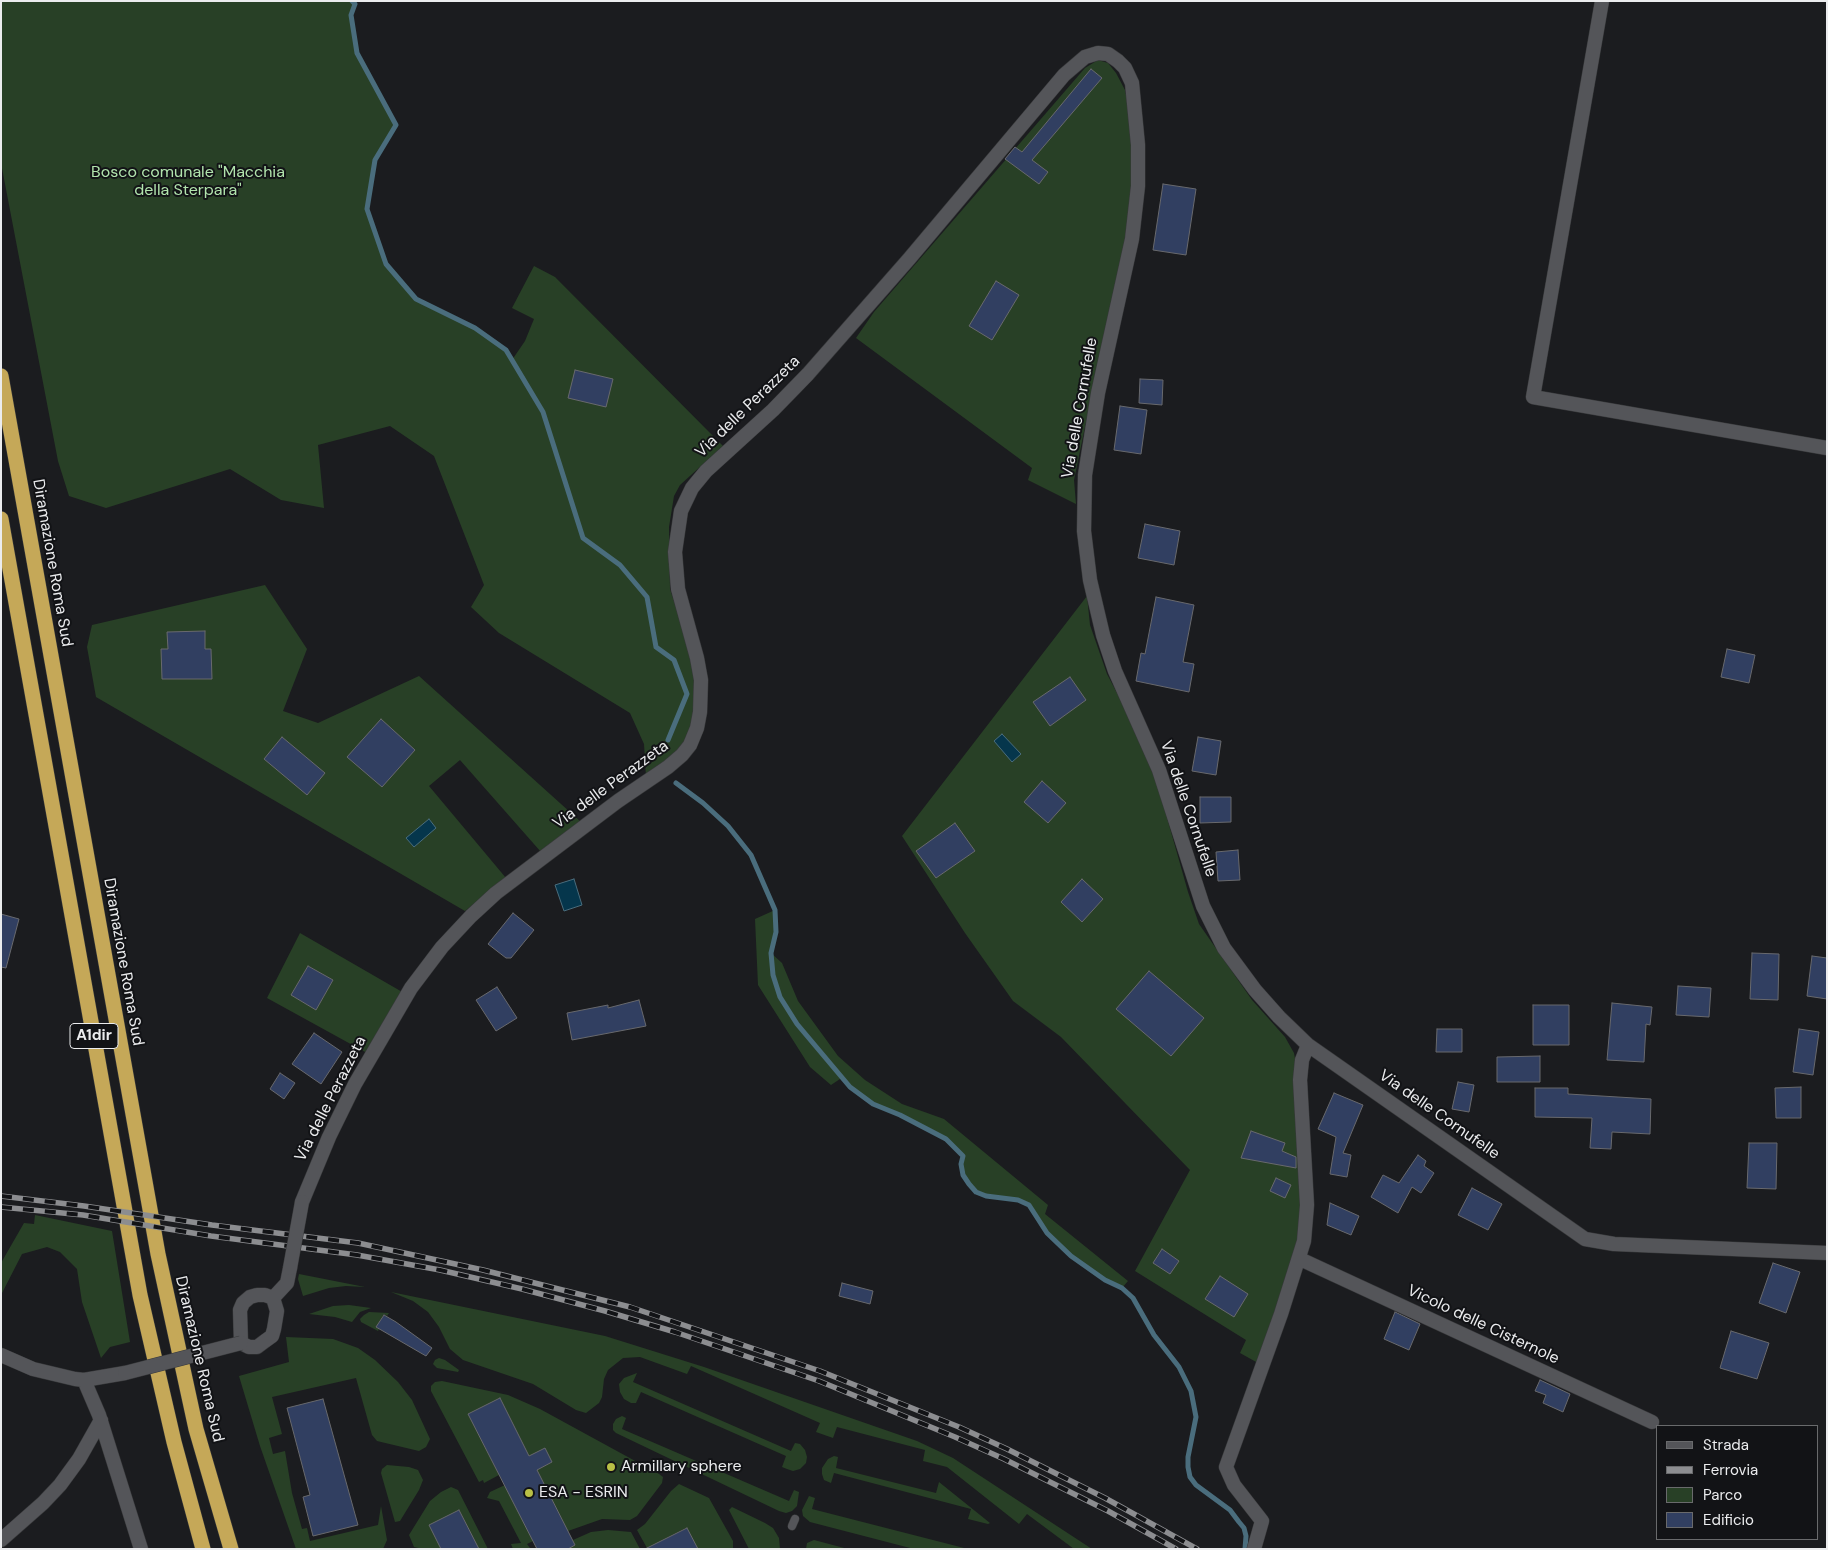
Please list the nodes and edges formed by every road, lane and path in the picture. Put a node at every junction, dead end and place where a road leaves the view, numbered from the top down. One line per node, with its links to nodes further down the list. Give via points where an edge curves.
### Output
1 (1602, 1): 4 (street, via 1532,397)
2 (1057, 83): 6 (street, Via delle Cornufelle, via 1090,55 1103,53 1114,57 1125,68 1132,83 1138,145 1135,222 1098,393 1085,475 1085,541 1096,608 1119,682 1159,770 1212,926 1251,986); 9 (street, Via delle Perazzeta, bridge, via 808,374 692,488 681,511 675,552 678,588 701,680 700,712 690,745 668,767 496,893 442,947 411,988 355,1084 329,1137 302,1202 287,1283)
3 (1, 376): 18 (highway, Diramazione Roma Sud / A1dir, via 156,1245 196,1429)
4 (1827, 448)
5 (1, 519): 17 (highway, A1dir, via 140,1294)
6 (1308, 1045): 7 (street, Via delle Cornufelle, via 1586,1238 1614,1244); 8 (street, via 1301,1073 1307,1222)
7 (1827, 1253)
8 (1300, 1259): 14 (street, Vicolo delle Cisternole); 19 (street, via 1226,1467 1234,1485 1262,1522)
9 (273, 1298): 10 (street, via 258,1295 244,1303 240,1310); 10 (street, via 277,1311 272,1336 257,1347)
10 (241, 1343): 12 (street, bridge, via 125,1373)
11 (1, 1356): 12 (street, via 34,1369)
12 (84, 1380): 13 (street)
13 (101, 1420): 15 (street, via 65,1479); 16 (street)
14 (1652, 1422)
15 (1, 1540)
16 (141, 1549)
17 (203, 1549)
18 (231, 1549)
19 (1254, 1549)

